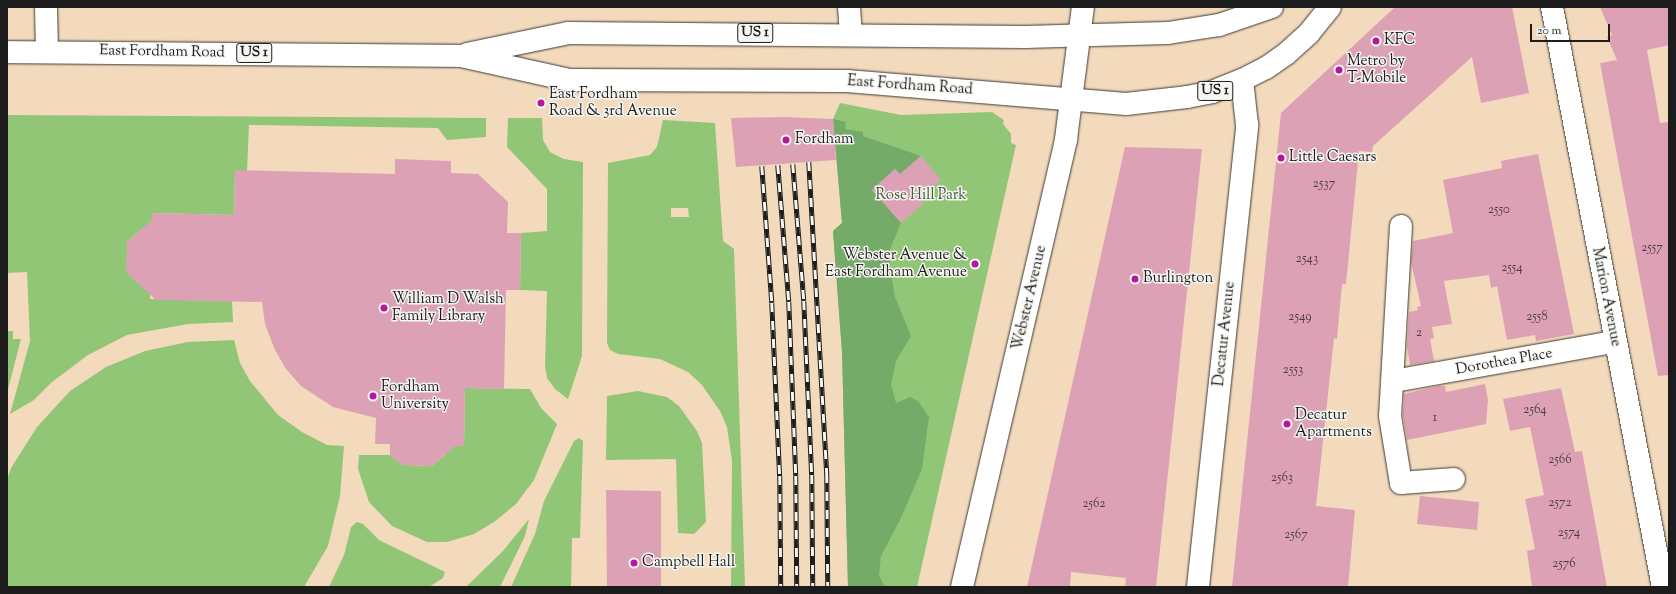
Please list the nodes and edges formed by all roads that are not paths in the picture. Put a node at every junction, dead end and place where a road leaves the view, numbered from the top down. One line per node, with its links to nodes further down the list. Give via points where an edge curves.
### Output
1 (46, 7): 10 (main road)
2 (849, 7): 7 (main road)
3 (1083, 7): 8 (main road, Webster Avenue)
4 (1272, 7): 8 (main road, East Fordham Road / US 1, via 1196,30)
5 (1330, 7): 12 (main road, East Fordham Road / US 1, via 1309,33 1286,54)
6 (1552, 7): 15 (main road, Marion Avenue)
7 (851, 33): 8 (main road, East Fordham Road / US 1); 11 (main road, East Fordham Road / US 1, via 568,33)
8 (1080, 36): 13 (main road, Webster Avenue)
9 (7, 52): 10 (main road, East Fordham Road / US 1)
10 (47, 52): 11 (main road, East Fordham Road / US 1)
11 (461, 56): 13 (main road, East Fordham Road, via 569,80 846,81)
12 (1242, 80): 13 (main road, East Fordham Road / US 1, via 1212,92 1162,101 1126,104); 19 (main road, Decatur Avenue, via 1247,125)
13 (1072, 100): 18 (main road, Webster Avenue, via 1063,154)
14 (1401, 226): 16 (main road)
15 (1614, 342): 16 (main road, Dorothea Place); 20 (main road, Marion Avenue)
16 (1394, 381): 17 (main road, via 1390,416 1401,483)
17 (1454, 479)
18 (962, 587)
19 (1198, 587)
20 (1663, 587)

